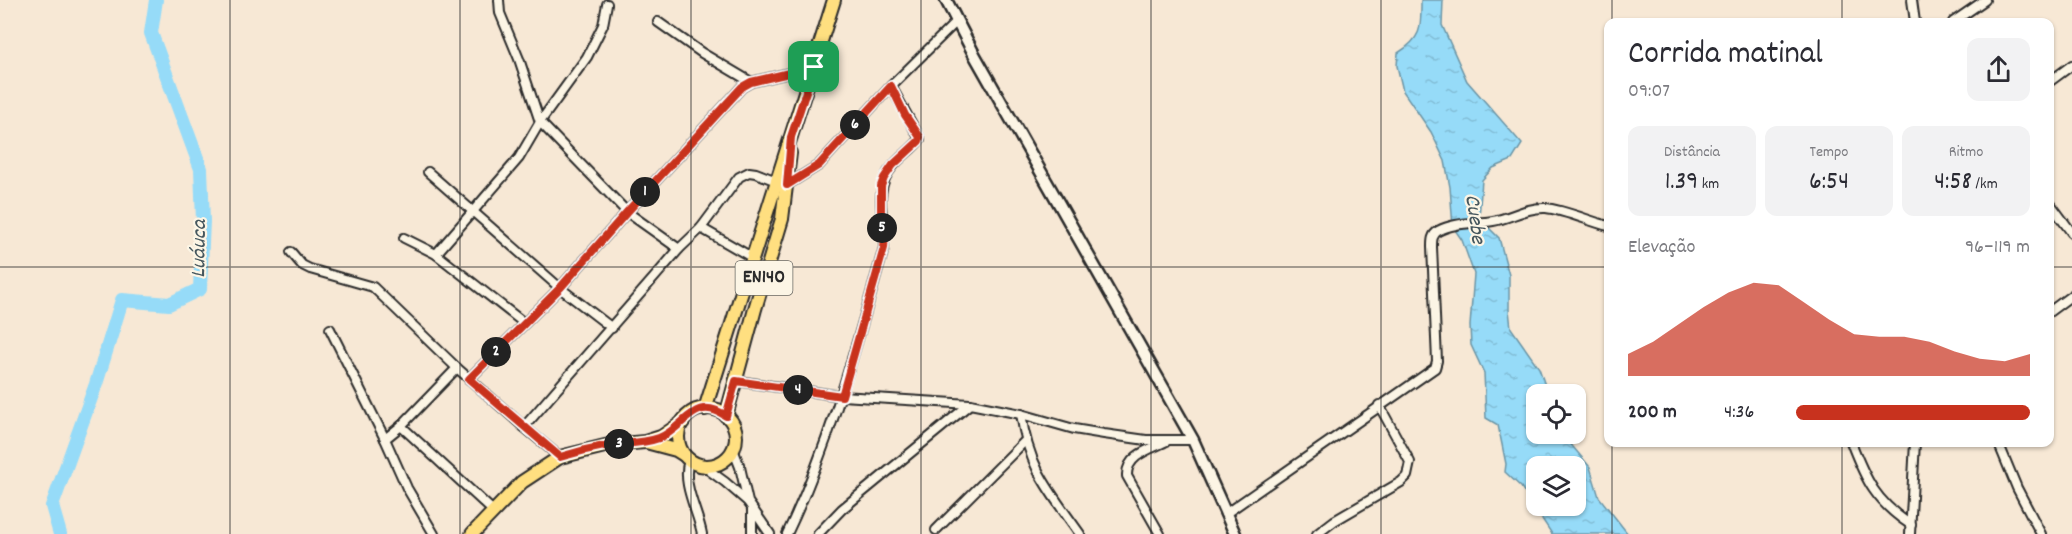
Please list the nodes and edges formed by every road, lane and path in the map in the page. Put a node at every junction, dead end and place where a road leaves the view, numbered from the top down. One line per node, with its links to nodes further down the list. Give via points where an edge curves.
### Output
1 (499, 0): 16 (street, via 500,13)
2 (834, 0): 12 (main road, EN140)
3 (1912, 0): 7 (street)
4 (1985, 0): 8 (street)
5 (947, 1): 9 (main road)
6 (607, 4): 16 (street, via 603,25 587,57)
7 (1914, 18)
8 (1959, 18)
9 (957, 21): 15 (street); 50 (main road)
10 (658, 22): 14 (street)
11 (2072, 65): 13 (street)
12 (814, 67): 14 (street); 18 (main road, EN140)
13 (2054, 78)
14 (751, 82): 21 (street, via 742,87)
15 (891, 86): 18 (street, via 819,165); 39 (street, via 920,139 893,165 881,186 884,248)
16 (540, 122): 20 (street, via 519,158); 21 (street)
17 (428, 172): 20 (street)
18 (781, 183): 23 (street, via 756,172 739,177); 29 (main road, EN140); 38 (main road, EN140, via 782,219)
19 (2054, 209): 24 (street)
20 (471, 211): 28 (street); 30 (street)
21 (627, 212): 26 (street); 30 (street)
22 (1604, 225): 41 (street, via 1539,208 1496,221 1448,226 1436,232 1435,368)
23 (701, 228): 26 (street); 29 (street)
24 (2072, 233)
25 (404, 238): 28 (street)
26 (679, 249): 34 (street)
27 (291, 252): 36 (street, via 310,269 373,287)
28 (436, 254): 33 (street)
29 (753, 258): 42 (main road, EN140)
30 (560, 288): 33 (street); 34 (street)
31 (2072, 295): 32 (street)
32 (2054, 308)
33 (524, 322): 37 (street)
34 (612, 328): 47 (street)
35 (330, 329): 48 (street)
36 (457, 368): 37 (street); 46 (street)
37 (469, 379): 47 (street)
38 (736, 381): 39 (street); 44 (main road, EN140)
39 (842, 396): 40 (street); 71 (street, via 809,489)
40 (970, 404): 43 (street); 72 (street, via 842,509)
41 (1379, 405): 63 (street); 76 (street, via 1410,462 1407,476)
42 (705, 409): 44 (main road); 45 (main road)
43 (1021, 414): 49 (street, via 1094,432); 51 (street)
44 (726, 416): 56 (main road, via 735,432)
45 (683, 422): 52 (main road, via 661,437); 58 (main road, via 678,433)
46 (401, 426): 48 (street); 62 (street)
47 (524, 427): 57 (street)
48 (385, 439): 66 (street, via 407,488)
49 (1168, 440): 50 (street); 74 (street, via 1133,458 1127,469 1127,476)
50 (1193, 440): 63 (main road)
51 (1025, 441): 64 (street); 73 (street, via 1047,489)
52 (645, 442): 57 (main road, via 609,445); 58 (main road, via 676,450)
53 (1853, 447): 65 (street, via 1883,504)
54 (1916, 447): 65 (street)
55 (2000, 447): 77 (street)
56 (733, 450): 59 (main road, via 721,463); 60 (street)
57 (560, 457): 62 (main road, via 522,482)
58 (686, 458): 59 (main road); 68 (street, via 688,484)
59 (703, 466): 60 (street)
60 (748, 502): 61 (street)
61 (752, 510): 69 (street); 70 (street)
62 (493, 511): 67 (main road)
63 (1225, 514): 75 (main road)
64 (936, 530)
65 (1911, 530)
66 (435, 534)
67 (472, 534)
68 (702, 534)
69 (752, 534)
70 (770, 534)
71 (787, 534)
72 (818, 534)
73 (1080, 534)
74 (1160, 534)
75 (1235, 534)
76 (1317, 534)
77 (2041, 534)

